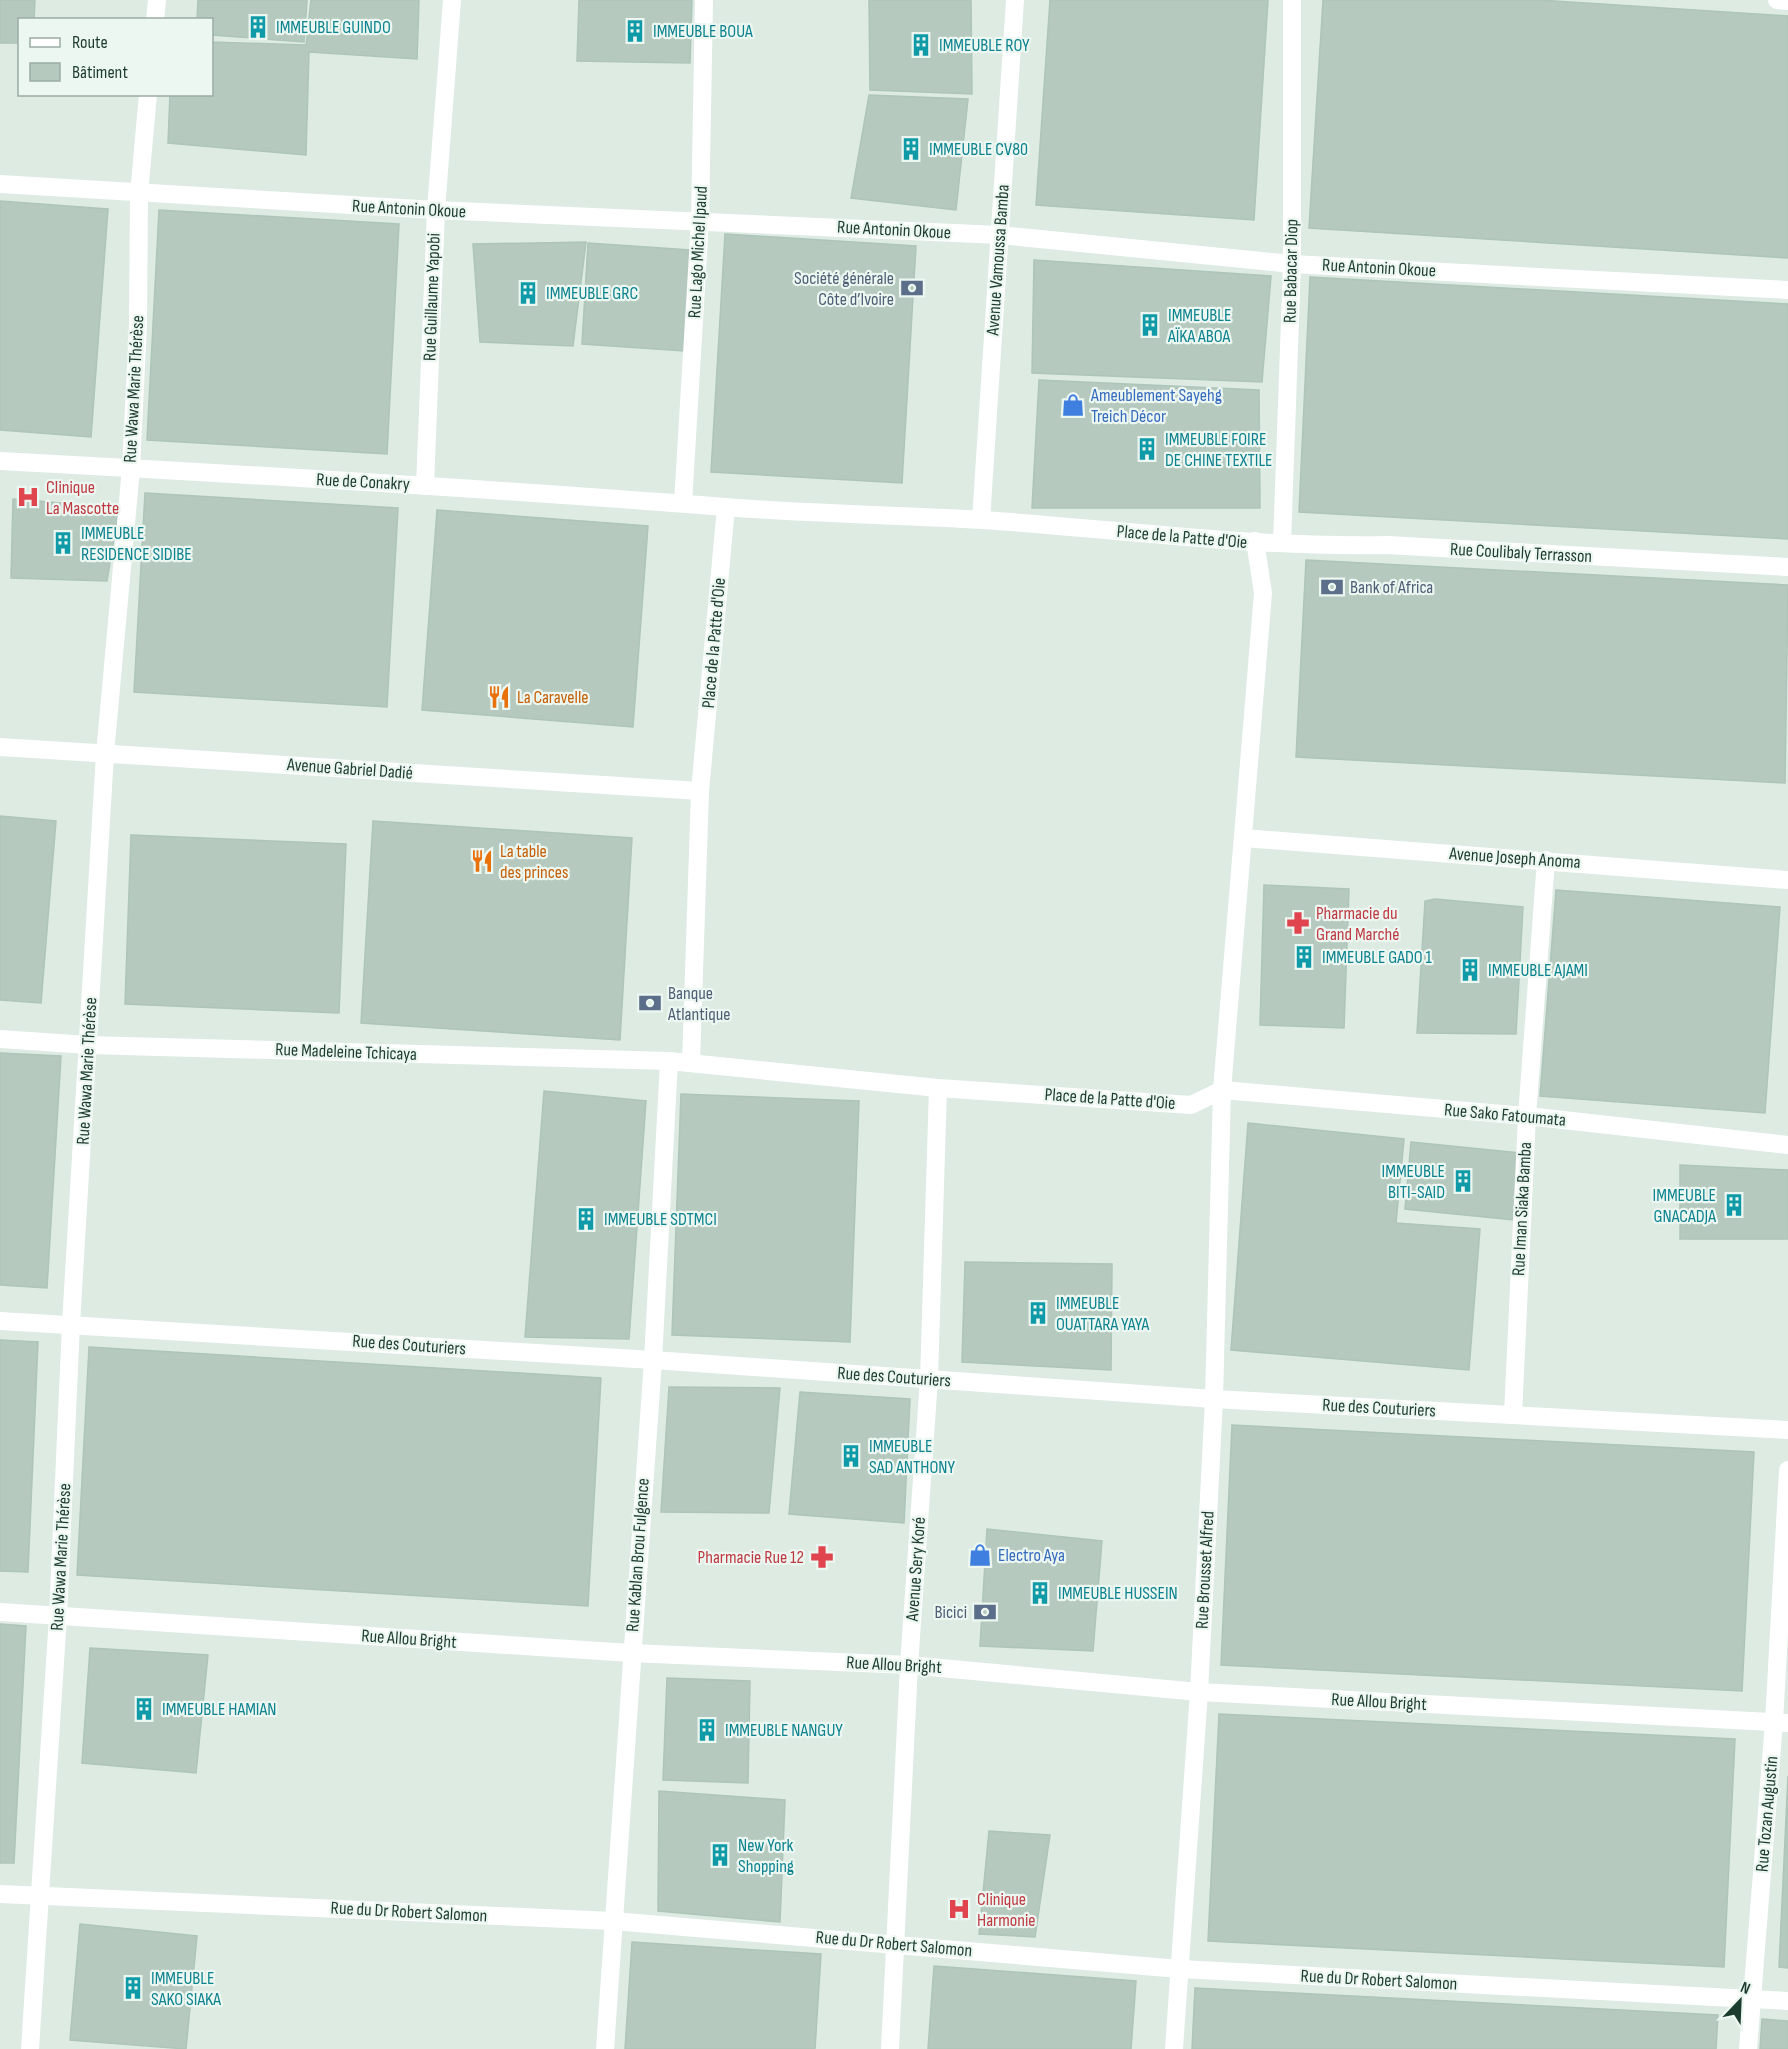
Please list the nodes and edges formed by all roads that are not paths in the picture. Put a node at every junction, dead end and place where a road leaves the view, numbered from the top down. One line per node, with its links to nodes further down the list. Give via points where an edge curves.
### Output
1 (157, 0): 8 (street)
2 (452, 0): 12 (street, Rue Guillaume Yapobi)
3 (704, 0): 13 (street, Rue Lago Michel Ipaud)
4 (1015, 0): 14 (street, Avenue Vamoussa Bamba)
5 (1292, 0): 15 (street, Rue Babacar Diop)
6 (1778, 0): 7 (street)
7 (1788, 1)
8 (155, 18)
9 (148, 96): 11 (street, Rue Wawa Marie Thérèse)
10 (0, 184): 11 (street, Rue Antonin Okoue)
11 (139, 194): 12 (street, Rue Antonin Okoue); 18 (street, Rue Wawa Marie Thérèse)
12 (436, 210): 13 (street, Rue Antonin Okoue); 19 (street, Rue Guillaume Yapobi)
13 (700, 221): 14 (street, Rue Antonin Okoue); 20 (street, Rue Lago Michel Ipaud)
14 (1000, 235): 15 (street, Rue Antonin Okoue); 22 (street, Avenue Vamoussa Bamba)
15 (1292, 264): 16 (street, Rue Antonin Okoue); 24 (street, Rue Babacar Diop)
16 (1788, 290)
17 (0, 462): 18 (street, Rue de Conakry)
18 (131, 468): 19 (street, Rue de Conakry); 27 (street, Rue Wawa Marie Thérèse)
19 (425, 486): 20 (street, Rue de Conakry)
20 (683, 503): 21 (street, Rue de Conakry)
21 (726, 507): 22 (street, Place de la Patte d'Oie); 28 (street, Place de la Patte d'Oie)
22 (981, 520): 23 (street, Place de la Patte d'Oie)
23 (1255, 541): 24 (street, Rue Coulibaly Terrasson); 29 (street, Place de la Patte d'Oie, via 1263,593)
24 (1282, 543): 25 (street, Rue Coulibaly Terrasson)
25 (1788, 567)
26 (0, 747): 27 (street, Avenue Gabriel Dadié)
27 (105, 754): 28 (street, Avenue Gabriel Dadié); 33 (street, Rue Wawa Marie Thérèse)
28 (700, 791): 35 (street, Place de la Patte d'Oie)
29 (1243, 838): 30 (street, Avenue Joseph Anoma); 37 (street, Place de la Patte d'Oie)
30 (1546, 860): 31 (street, Avenue Joseph Anoma); 38 (street, Rue Iman Siaka Bamba)
31 (1788, 880)
32 (0, 1039): 33 (street, Rue Madeleine Tchicaya)
33 (88, 1045): 34 (street, Rue Madeleine Tchicaya); 41 (street, Rue Wawa Marie Thérèse)
34 (669, 1061): 35 (street, Rue Madeleine Tchicaya); 42 (street, Rue Kablan Brou Fulgence)
35 (692, 1062): 36 (street, Place de la Patte d'Oie)
36 (938, 1088): 37 (street, Place de la Patte d'Oie, via 1191,1105); 43 (street, Avenue Sery Koré)
37 (1222, 1090): 38 (street, Rue Sako Fatoumata); 44 (street, Rue Brousset Alfred)
38 (1527, 1116): 39 (street, Rue Sako Fatoumata); 45 (street, Rue Iman Siaka Bamba)
39 (1788, 1145)
40 (0, 1321): 41 (street, Rue des Couturiers)
41 (71, 1324): 42 (street, Rue des Couturiers); 49 (street, Rue Wawa Marie Thérèse)
42 (652, 1360): 43 (street, Rue des Couturiers); 50 (street, Rue Kablan Brou Fulgence)
43 (929, 1379): 44 (street, Rue des Couturiers); 51 (street, Avenue Sery Koré)
44 (1214, 1399): 45 (street, Rue des Couturiers); 52 (street, Rue Brousset Alfred)
45 (1513, 1415): 46 (street, Rue des Couturiers)
46 (1788, 1430)
47 (1788, 1470): 53 (street, Rue Tozan Augustin)
48 (0, 1612): 49 (street, Rue Allou Bright)
49 (58, 1616): 50 (street, Rue Allou Bright); 55 (street, Rue Wawa Marie Thérèse)
50 (631, 1653): 51 (street, Rue Allou Bright); 56 (street, Rue Kablan Brou Fulgence)
51 (909, 1665): 52 (street, Rue Allou Bright); 57 (street, Avenue Sery Koré)
52 (1199, 1692): 53 (street, Rue Allou Bright); 58 (street, Rue Brousset Alfred)
53 (1781, 1723): 59 (street, Rue Tozan Augustin)
54 (0, 1894): 55 (street, Rue du Dr Robert Salomon)
55 (42, 1896): 56 (street, Rue du Dr Robert Salomon); 61 (street, Rue Wawa Marie Thérèse)
56 (613, 1922): 57 (street, Rue du Dr Robert Salomon); 62 (street, Rue Kablan Brou Fulgence)
57 (894, 1944): 58 (street, Rue du Dr Robert Salomon); 63 (street, Avenue Sery Koré)
58 (1180, 1969): 59 (street, Rue du Dr Robert Salomon); 64 (street, Rue Brousset Alfred)
59 (1752, 2000): 60 (street, Rue du Dr Robert Salomon); 65 (street, Rue Tozan Augustin)
60 (1788, 2001)
61 (30, 2049)
62 (605, 2049)
63 (890, 2049)
64 (1174, 2049)
65 (1748, 2049)

